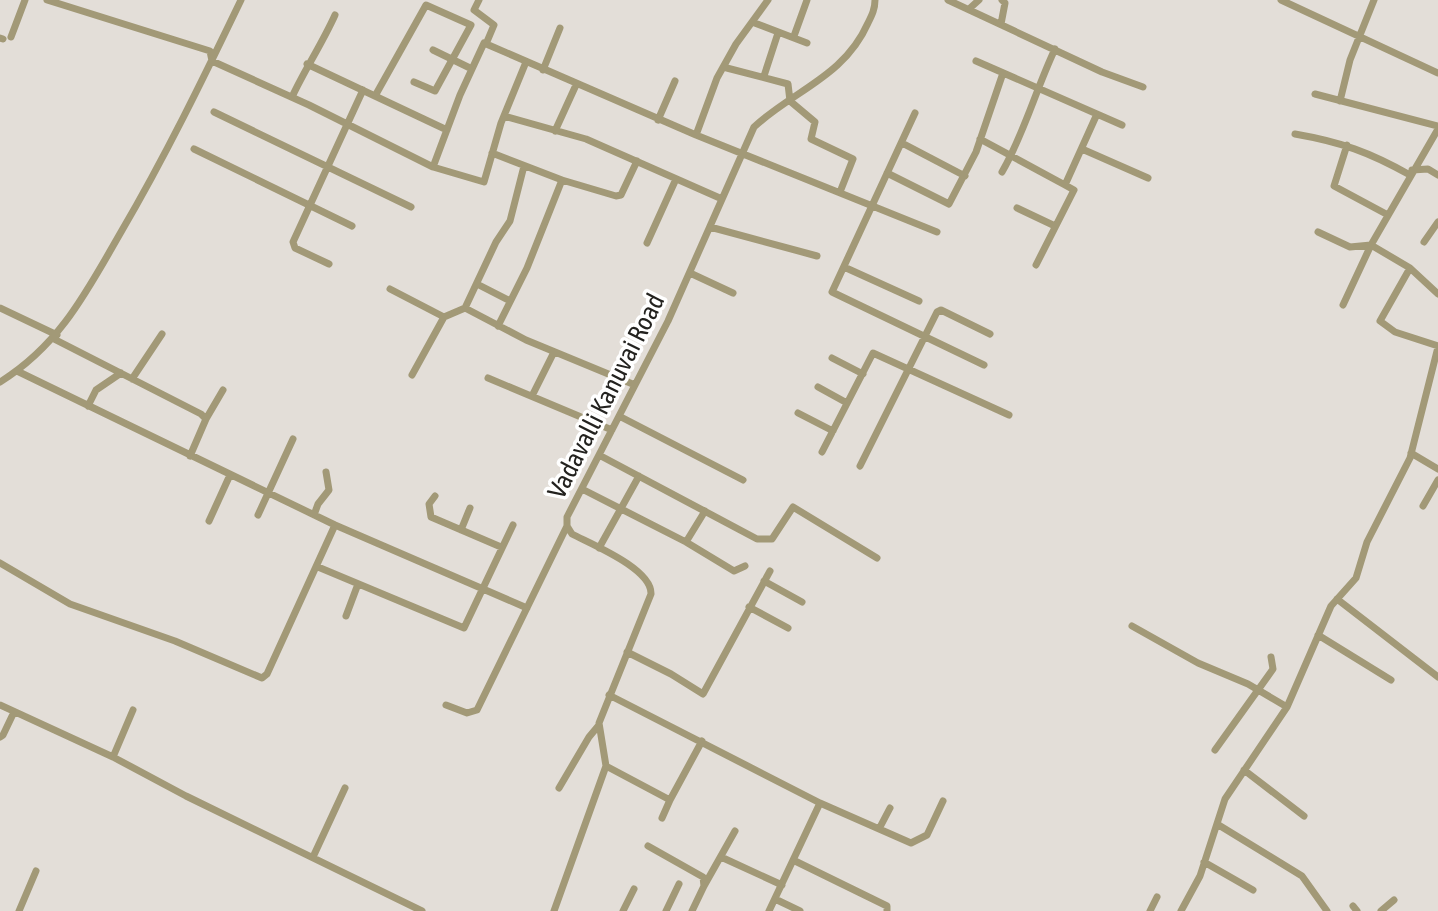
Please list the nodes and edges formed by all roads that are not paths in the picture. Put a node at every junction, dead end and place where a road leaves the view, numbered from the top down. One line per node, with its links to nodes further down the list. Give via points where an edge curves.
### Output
1 (25, 0): 21 (street)
2 (47, 0): 27 (street, via 210,51)
3 (241, 0): 27 (street)
4 (479, 0): 23 (street, via 474,10 494,25)
5 (768, 0): 15 (street)
6 (807, 0): 19 (street)
7 (875, 0): 46 (street, Vadavalli Kanuvai Road, via 858,45)
8 (948, 0): 13 (street)
9 (979, 0): 13 (street)
10 (1002, 0): 16 (street)
11 (1281, 0): 20 (street)
12 (1374, 0): 20 (street)
13 (969, 9): 16 (street)
14 (335, 15): 30 (street)
15 (752, 22): 18 (street); 31 (street)
16 (1001, 24): 24 (street)
17 (560, 28): 33 (street)
18 (778, 33): 19 (street); 36 (street)
19 (794, 36): 22 (street)
20 (1360, 36): 35 (street); 47 (street)
21 (5, 38)
22 (807, 43)
23 (486, 44): 29 (street); 32 (street)
24 (1055, 49): 40 (street); 41 (street)
25 (433, 50): 26 (street)
26 (452, 60): 32 (street); 38 (street, via 435,91); 44 (street, via 471,25 426,5)
27 (212, 61): 45 (street); 117 (street, via 164,160)
28 (976, 61): 34 (street)
29 (526, 62): 33 (street); 51 (street)
30 (307, 64): 42 (street); 45 (street)
31 (723, 67): 36 (street); 59 (street)
32 (472, 69): 56 (street)
33 (543, 70): 39 (street)
34 (1003, 73): 41 (street); 60 (street)
35 (1438, 73)
36 (764, 76): 46 (street, via 788,84)
37 (675, 81): 52 (street)
38 (414, 82)
39 (576, 85): 52 (street); 57 (street)
40 (1143, 87)
41 (1037, 88): 50 (street); 67 (street)
42 (363, 90): 44 (street); 53 (street)
43 (1315, 94): 47 (street)
44 (375, 96): 56 (street)
45 (292, 97): 53 (street)
46 (790, 101): 66 (street, Vadavalli Kanuvai Road, via 754,127); 81 (street, via 815,122 811,139 853,159)
47 (1340, 101): 55 (street)
48 (214, 112): 70 (street)
49 (915, 113): 61 (street)
50 (1097, 114): 54 (street); 64 (street)
51 (504, 116): 57 (street); 65 (street)
52 (658, 120): 59 (street)
53 (347, 124): 70 (street); 71 (street)
54 (1122, 125)
55 (1438, 128): 74 (street)
56 (447, 130): 71 (street)
57 (555, 131): 68 (street)
58 (1295, 134): 62 (street)
59 (696, 135): 66 (street)
60 (980, 139): 67 (street); 76 (street)
61 (902, 143): 73 (street); 76 (street)
62 (1347, 145): 74 (street); 87 (street, via 1334,186)
63 (194, 149): 84 (street)
64 (1082, 149): 77 (street); 80 (street)
65 (492, 153): 69 (street); 71 (street, via 484,182)
66 (742, 154): 81 (street); 82 (street, Vadavalli Kanuvai Road)
67 (1011, 157): 72 (street); 80 (street)
68 (637, 161): 78 (street); 79 (street, via 621,195)
69 (524, 166): 79 (street); 103 (street, via 510,221)
70 (327, 167): 84 (street); 85 (street)
71 (433, 167)
72 (1002, 172)
73 (887, 173): 76 (street, via 949,204); 83 (street)
74 (1411, 173): 75 (street, via 1428,169); 87 (street)
75 (1438, 175)
76 (965, 176)
77 (1148, 178)
78 (676, 179): 82 (street); 95 (street)
79 (562, 180): 107 (street)
80 (1065, 185): 90 (street, via 1074,190)
81 (840, 192): 83 (street)
82 (722, 199): 91 (street, Vadavalli Kanuvai Road)
83 (872, 205): 92 (street); 100 (street)
84 (309, 206): 89 (street); 98 (street, via 293,245)
85 (411, 207)
86 (1017, 208): 90 (street)
87 (1388, 215): 96 (street)
88 (1438, 224): 94 (street)
89 (352, 226)
90 (1055, 226): 99 (street)
91 (710, 227): 97 (street); 102 (street, Vadavalli Kanuvai Road)
92 (937, 232)
93 (1318, 232): 96 (street, via 1350,247)
94 (1424, 242)
95 (647, 243)
96 (1371, 245): 101 (street); 109 (street)
97 (817, 256)
98 (329, 264)
99 (1036, 265)
100 (844, 267): 108 (street); 116 (street, via 832,292)
101 (1410, 268): 106 (street); 118 (street, via 1380,321 1395,332)
102 (690, 273): 105 (street); 130 (street, Vadavalli Kanuvai Road)
103 (477, 284): 107 (street); 111 (street)
104 (390, 289): 112 (street)
105 (733, 293)
106 (1438, 294)
107 (510, 301): 113 (street)
108 (919, 301)
109 (1343, 305)
110 (0, 308): 117 (street)
111 (465, 308): 112 (street); 113 (street)
112 (444, 317): 126 (street)
113 (498, 326): 119 (street)
114 (162, 334): 128 (street)
115 (990, 334): 116 (street, via 941,310)
116 (923, 336): 121 (street); 122 (street)
117 (55, 337): 123 (street); 124 (street)
118 (1438, 346): 144 (street)
119 (554, 352): 130 (street); 133 (street)
120 (832, 358): 125 (street)
121 (984, 365)
122 (907, 369): 125 (street, via 873,353); 137 (street); 147 (street)
123 (17, 371): 129 (street); 135 (street)
124 (121, 373): 128 (street); 135 (street, via 96,390)
125 (863, 374): 134 (street)
126 (412, 375)
127 (488, 378): 133 (street)
128 (132, 379): 139 (street)
129 (0, 382)
130 (635, 385): 138 (street, Vadavalli Kanuvai Road)
131 (818, 387): 134 (street)
132 (223, 390): 139 (street)
133 (532, 396): 140 (street)
134 (847, 403): 141 (street)
135 (88, 406): 146 (street)
136 (798, 413): 141 (street)
137 (1009, 415)
138 (619, 416): 140 (street, Vadavalli Kanuvai Road); 152 (street)
139 (206, 419): 146 (street)
140 (612, 430): 145 (street, Vadavalli Kanuvai Road)
141 (833, 431): 143 (street)
142 (293, 439): 155 (street)
143 (822, 452)
144 (1411, 453): 148 (street); 179 (street, via 1367,542 1356,578)
145 (599, 455): 151 (street); 154 (street, Vadavalli Kanuvai Road)
146 (190, 456): 150 (street)
147 (860, 466)
148 (1438, 469)
149 (326, 472): 162 (street, via 329,490)
150 (230, 475): 155 (street); 163 (street)
151 (639, 476): 159 (street); 160 (street)
152 (743, 480)
153 (1438, 480): 157 (street)
154 (582, 489): 159 (street); 166 (street, Vadavalli Kanuvai Road)
155 (268, 493): 161 (street); 162 (street)
156 (435, 496): 167 (street, via 429,504 431,517)
157 (1423, 506)
158 (470, 508): 167 (street)
159 (621, 509): 168 (street); 170 (street)
160 (705, 511): 168 (street); 171 (street, via 757,539 772,539 793,507)
161 (258, 515)
162 (314, 515): 164 (street)
163 (209, 521)
164 (335, 525): 174 (street); 178 (street)
165 (513, 525): 169 (street)
166 (567, 526): 170 (street, Vadavalli Kanuvai Road); 182 (street)
167 (461, 530): 169 (street)
168 (686, 542): 173 (street, via 734,571)
169 (501, 547): 178 (street)
170 (599, 548): 187 (street, Vadavalli Kanuvai Road, via 634,568 651,587)
171 (877, 558)
172 (0, 563): 174 (street, via 70,604 262,678)
173 (745, 566)
174 (318, 567): 177 (street)
175 (770, 571): 176 (street)
176 (764, 581): 180 (street); 181 (street)
177 (358, 584): 178 (street, via 464,628); 183 (street)
178 (482, 590): 182 (street)
179 (1337, 599): 186 (street); 189 (street)
180 (802, 602)
181 (749, 607): 185 (street); 187 (street, via 703,694)
182 (527, 608): 194 (street, via 477,710 467,713)
183 (346, 616)
184 (1132, 626): 191 (street)
185 (788, 628)
186 (1318, 635): 190 (street); 195 (street)
187 (627, 652): 192 (street, Vadavalli Kanuvai Road)
188 (1271, 657): 191 (street, via 1273,669)
189 (1438, 677)
190 (1391, 680)
191 (1260, 691): 195 (street); 201 (street)
192 (609, 695): 198 (street, Vadavalli Kanuvai Road); 200 (street)
193 (0, 705): 197 (street)
194 (446, 705)
195 (1287, 707): 204 (street)
196 (133, 710): 202 (street)
197 (14, 712): 199 (street); 202 (street)
198 (599, 725): 203 (street, Vadavalli Kanuvai Road); 206 (street)
199 (0, 737)
200 (702, 741): 207 (street); 209 (street)
201 (1215, 750)
202 (113, 757): 217 (street)
203 (606, 766): 207 (street); 232 (street, Vadavalli Kanuvai Road)
204 (1244, 770): 211 (street); 213 (street, via 1225,799)
205 (345, 788): 217 (street)
206 (559, 788)
207 (670, 800): 212 (street)
208 (943, 801): 214 (street, via 927,835 911,843)
209 (820, 803): 214 (street); 219 (street)
210 (890, 808): 214 (street)
211 (1304, 816)
212 (662, 818)
213 (1217, 824): 220 (street); 241 (street, via 1302,876)
214 (879, 829)
215 (735, 831): 218 (street)
216 (648, 846): 224 (street, via 697,872)
217 (313, 857): 231 (street)
218 (721, 857): 223 (street); 224 (street)
219 (793, 860): 223 (street); 238 (street, via 887,906)
220 (1204, 862): 226 (street); 240 (street)
221 (36, 871): 230 (street)
222 (679, 884): 234 (street)
223 (782, 885): 228 (street)
224 (704, 886): 235 (street)
225 (634, 889): 233 (street)
226 (1253, 890)
227 (1157, 897): 239 (street)
228 (775, 899): 236 (street); 237 (street)
229 (1394, 900): 242 (street)
230 (19, 911)
231 (422, 911)
232 (554, 911)
233 (623, 911)
234 (666, 911)
235 (692, 911)
236 (769, 911)
237 (800, 911)
238 (887, 911)
239 (1150, 911)
240 (1181, 911)
241 (1327, 911)
242 (1381, 911)

